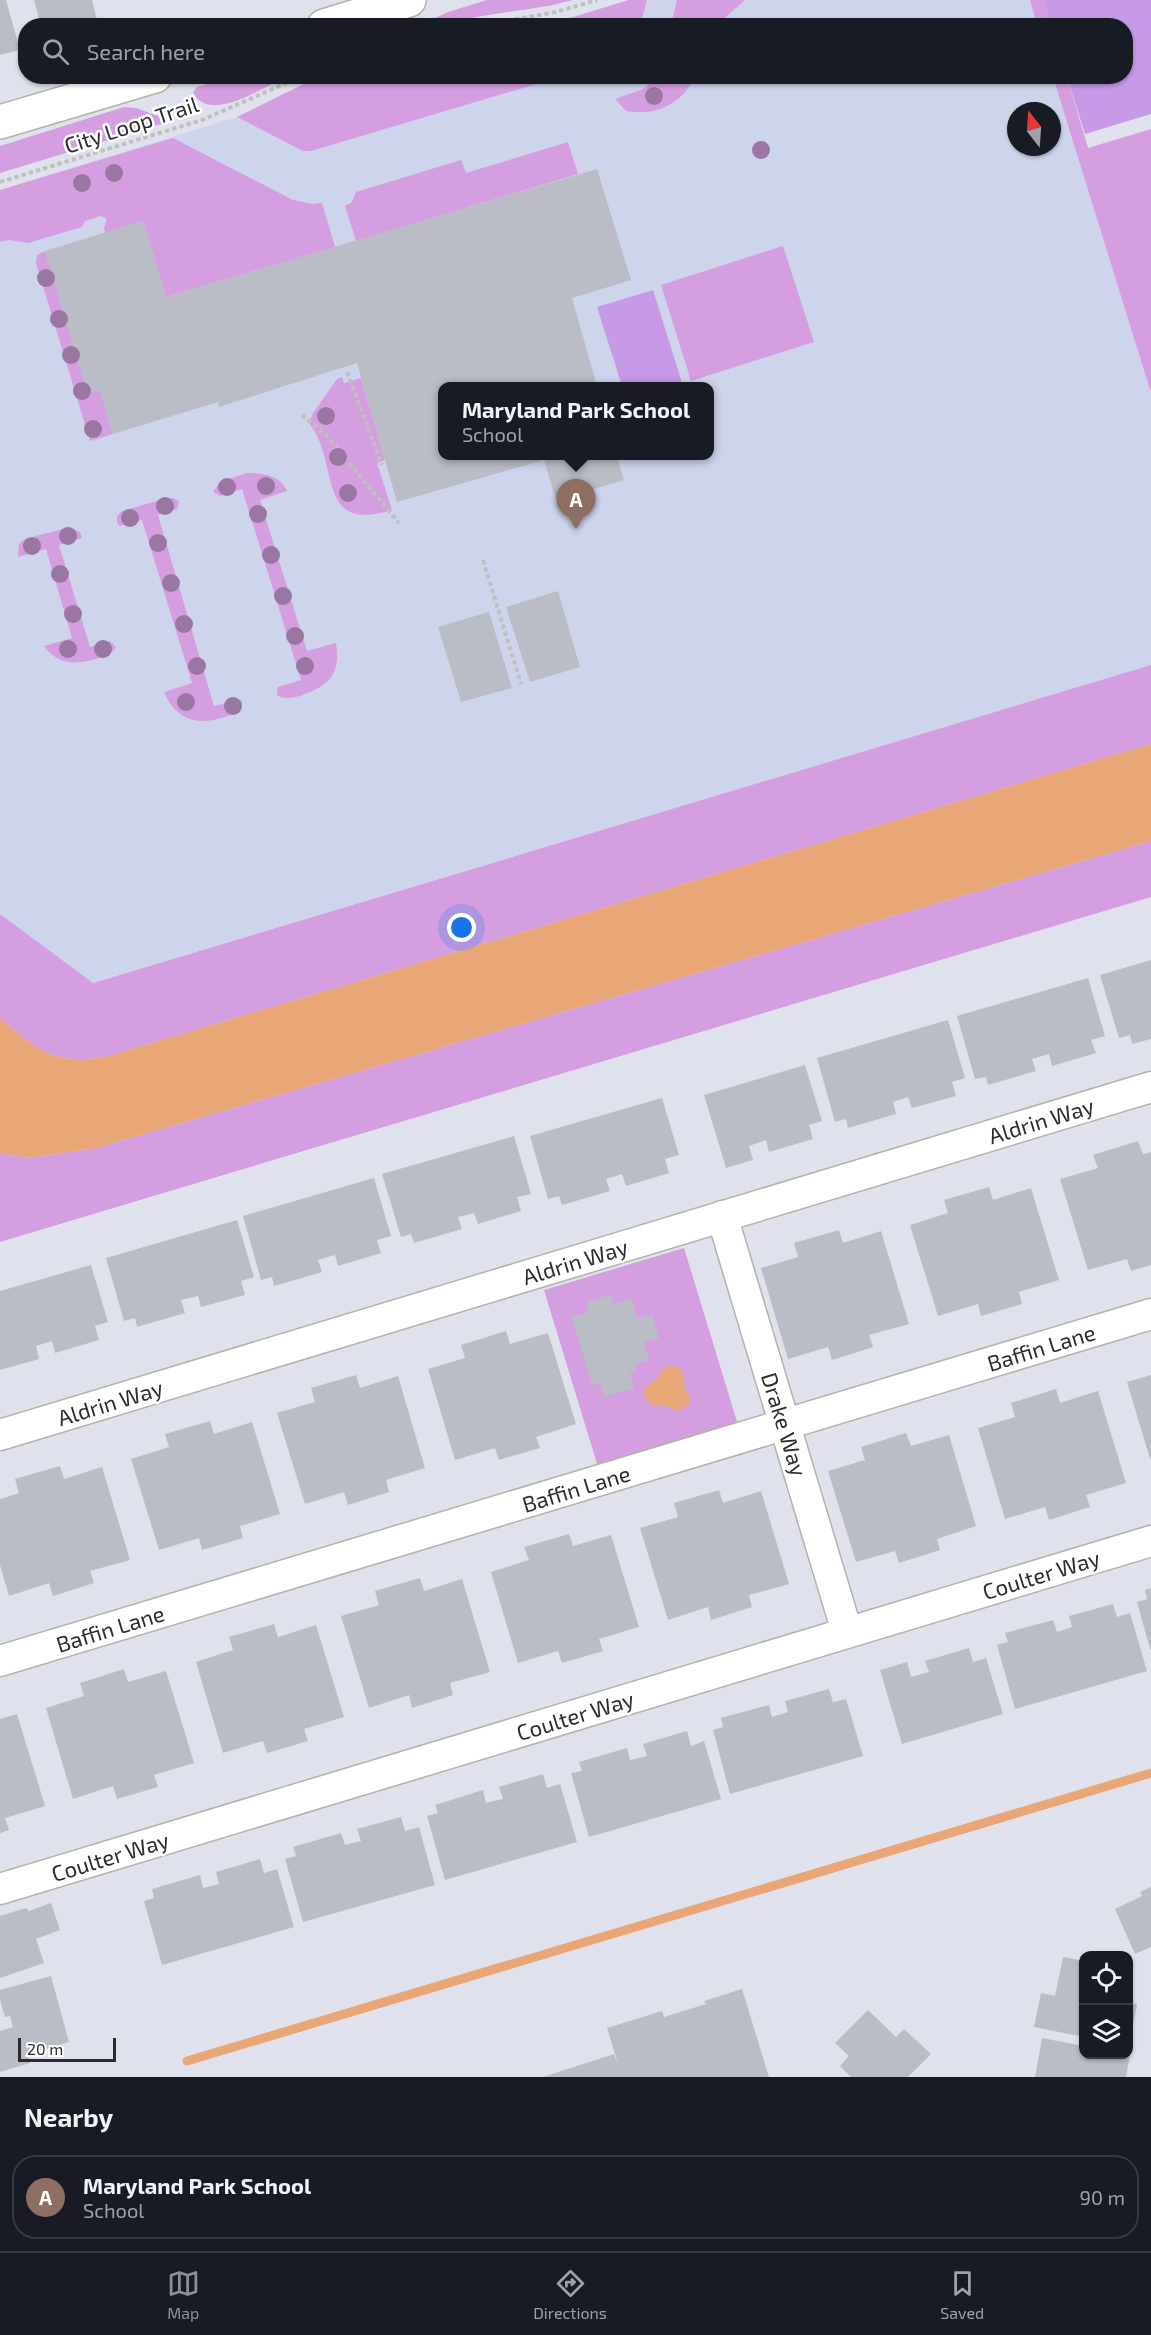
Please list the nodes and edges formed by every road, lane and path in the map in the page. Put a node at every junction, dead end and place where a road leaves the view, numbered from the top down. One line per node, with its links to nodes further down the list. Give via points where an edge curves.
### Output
1 (409, 0): 3 (street)
2 (597, 0): 4 (path)
3 (350, 18)
4 (523, 18)
5 (128, 84): 7 (street)
6 (284, 84): 8 (path, City Loop Trail, via 202,120)
7 (0, 122)
8 (0, 182)
9 (347, 372): 11 (path)
10 (302, 415): 12 (path, via 326,435)
11 (382, 465)
12 (399, 523)
13 (483, 560): 14 (path)
14 (521, 684)
15 (1151, 1087): 16 (street, Aldrin Way)
16 (722, 1216): 18 (street, Drake Way); 19 (street, Aldrin Way)
17 (1151, 1314): 18 (street, Baffin Lane)
18 (785, 1425): 21 (street, Drake Way); 22 (street, Baffin Lane)
19 (0, 1435)
20 (1151, 1541): 21 (street, Coulter Way)
21 (847, 1632): 23 (street, Coulter Way)
22 (0, 1661)
23 (0, 1889)

